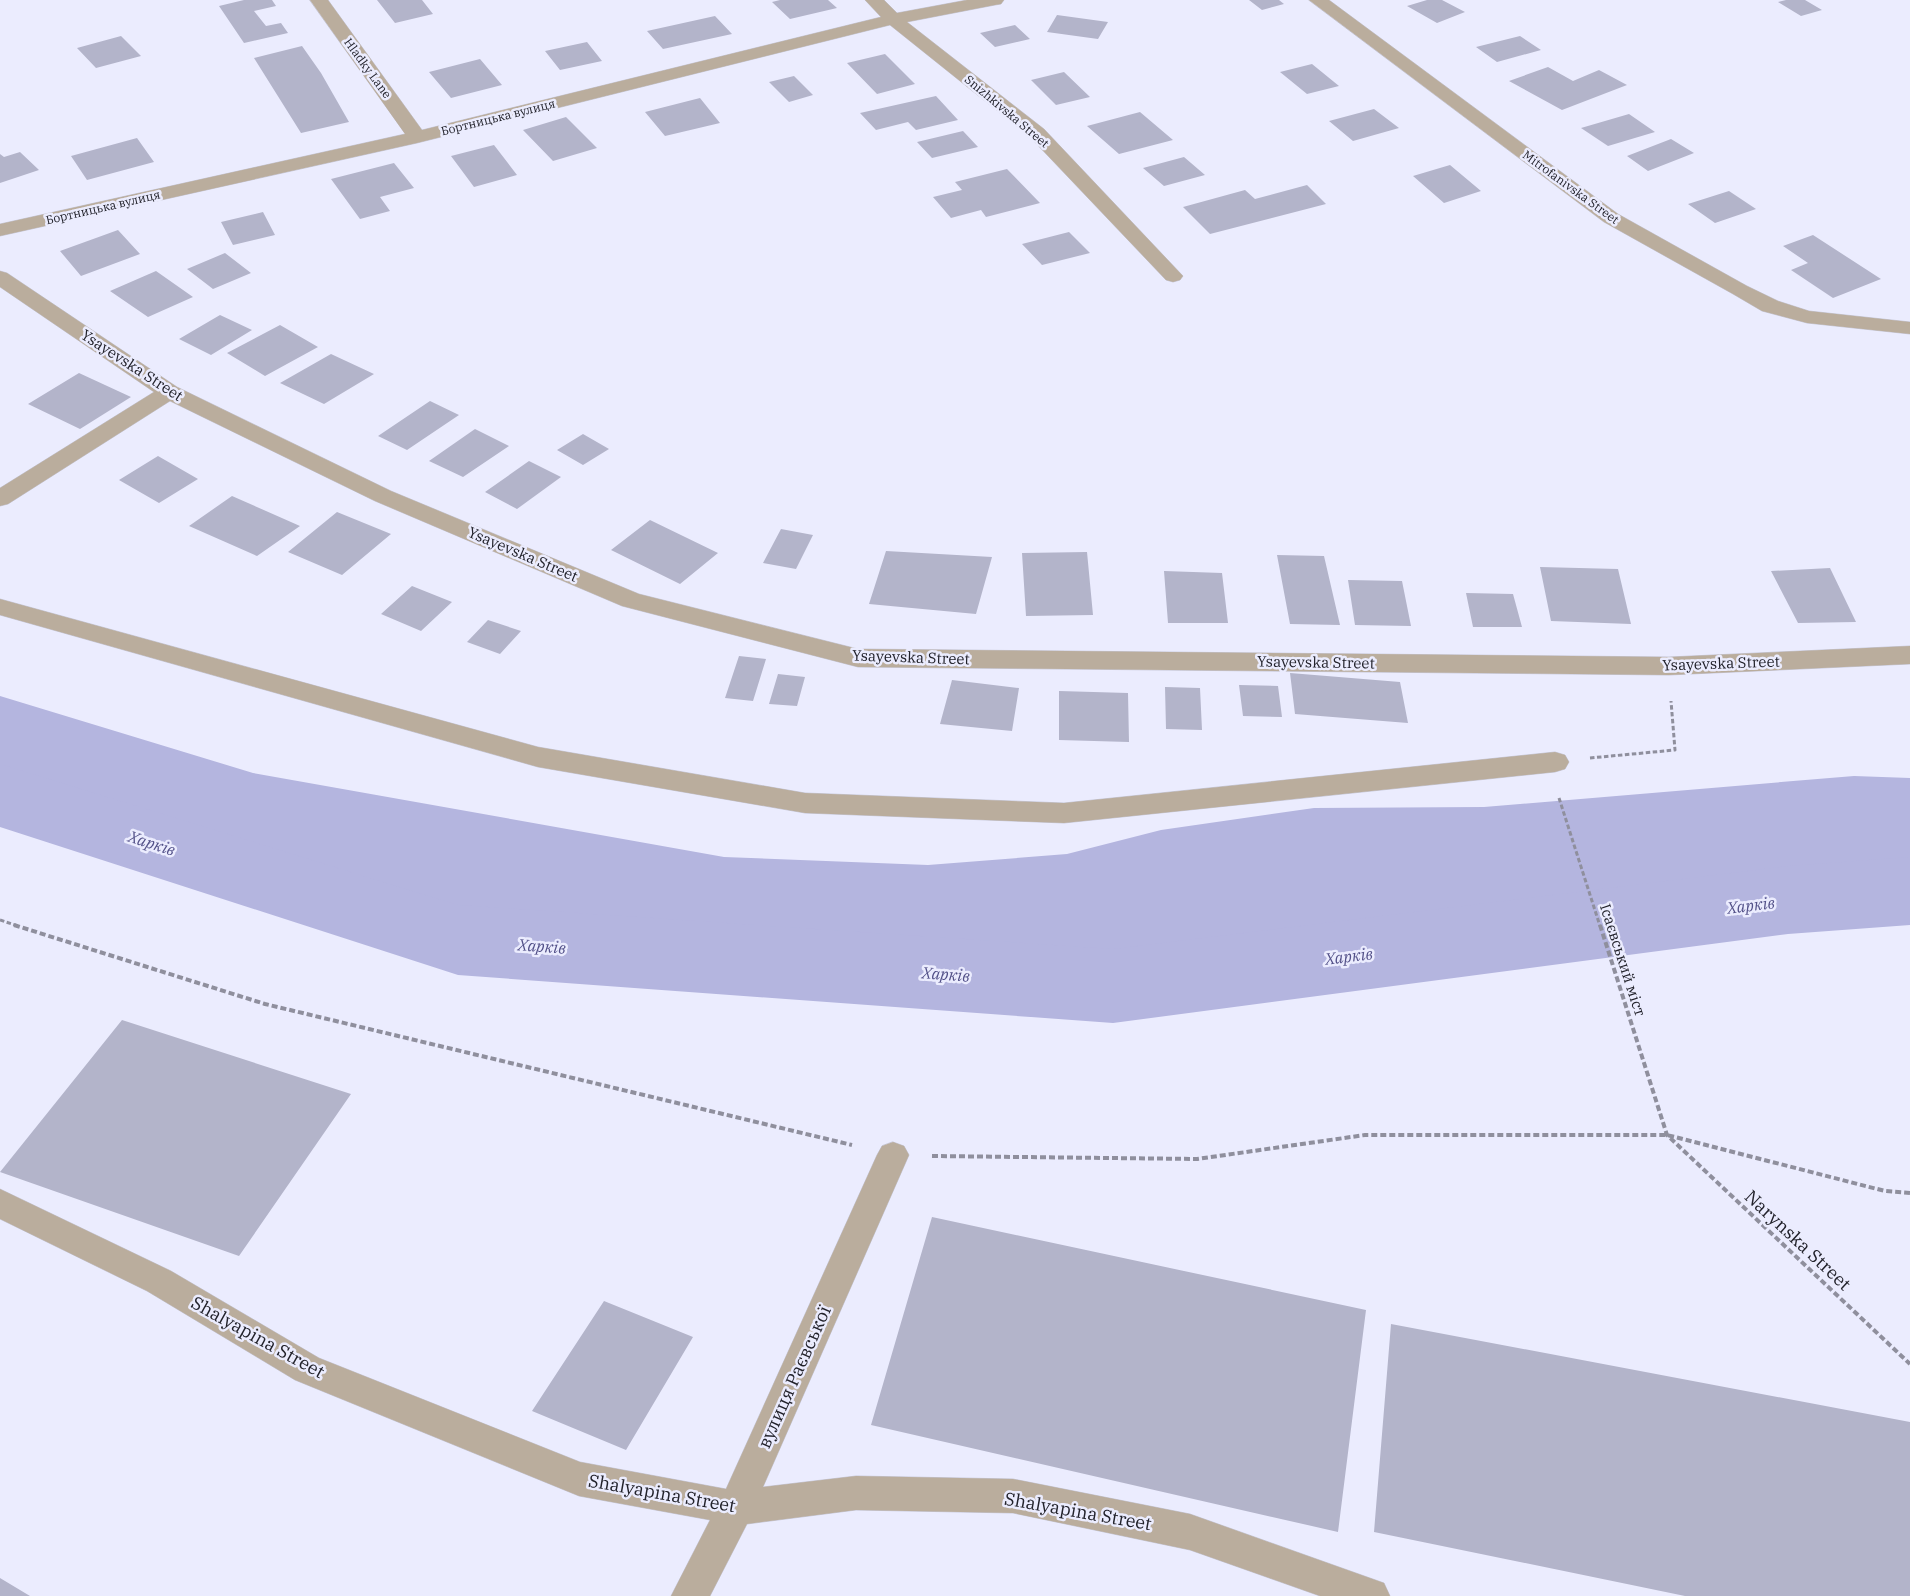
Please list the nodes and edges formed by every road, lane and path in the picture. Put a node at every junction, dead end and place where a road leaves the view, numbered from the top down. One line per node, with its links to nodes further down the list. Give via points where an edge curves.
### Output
1 (319, 0): 6 (street, Hladky Lane)
2 (874, 0): 5 (street, Snizhkivska Street)
3 (995, 0): 5 (street, Бортницька вулиця)
4 (1318, 0): 10 (street, Mitrofanivska Street, via 1611,218 1740,290 1770,306 1807,317)
5 (893, 19): 6 (street, Бортницька вулиця); 8 (street, Snizhkivska Street, via 1037,132)
6 (417, 137): 7 (street, Бортницька вулиця)
7 (0, 230)
8 (1174, 276)
9 (0, 277): 11 (street, Ysayevska Street)
10 (1910, 328)
11 (169, 392): 12 (street); 15 (street, Ysayevska Street, via 383,496 631,600 858,658)
12 (0, 499)
13 (0, 607): 16 (street, via 538,757 804,803 1064,813)
14 (1910, 655): 15 (street, Ysayevska Street)
15 (1669, 666): 16 (path, via 1675,750)
16 (1555, 762): 18 (path, Ісаєвський міст, via 1557,791)
17 (0, 920): 19 (path, via 265,1004)
18 (1667, 1135): 19 (path, via 1365,1134 1197,1159); 20 (path, via 1885,1191); 22 (path, Narynska Street)
19 (892, 1155): 23 (street, вулиця Раєвської)
20 (1910, 1193)
21 (0, 1203): 23 (street, Shalyapina Street, via 159,1281 307,1368 579,1479)
22 (1910, 1364)
23 (736, 1508): 24 (street, вулиця Раєвської); 25 (street, Shalyapina Street, via 856,1493 1013,1496 1190,1532)
24 (690, 1596)
25 (1371, 1596)

